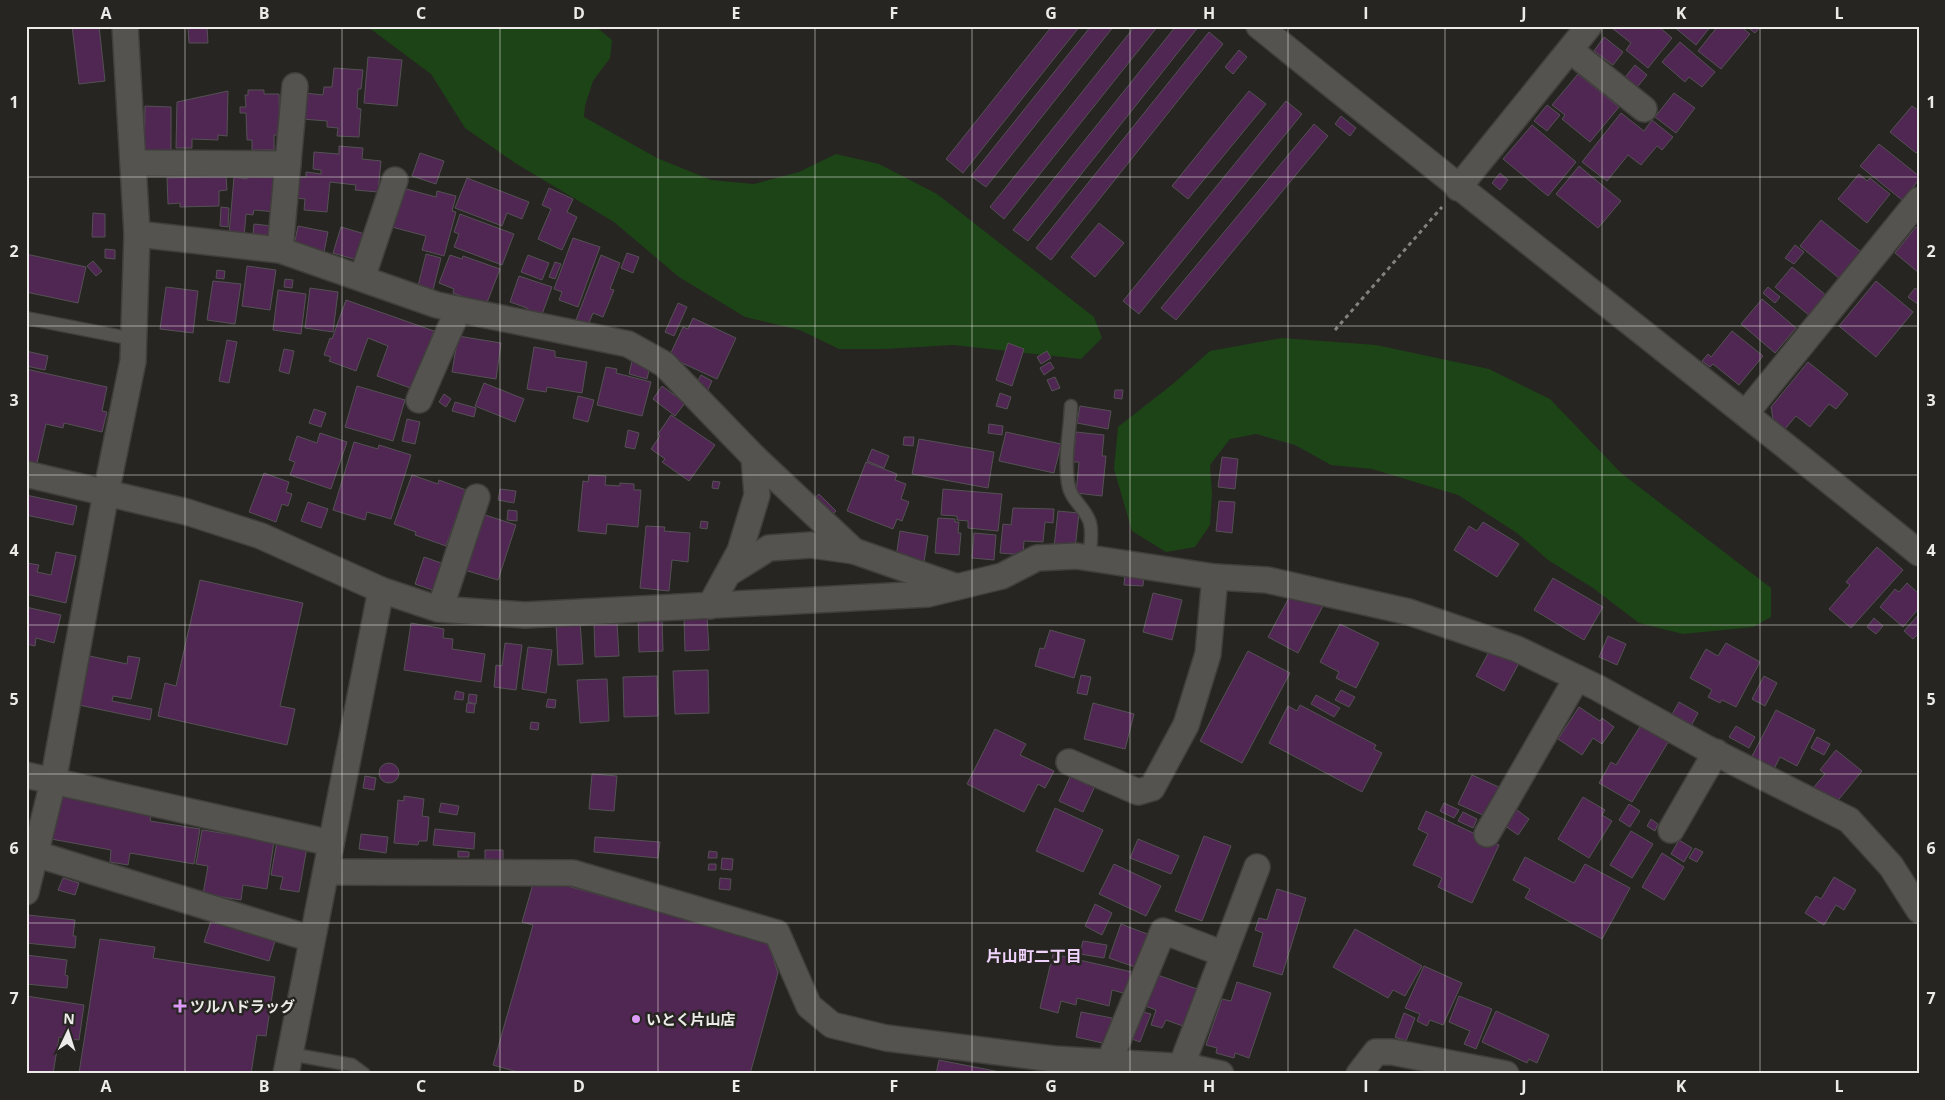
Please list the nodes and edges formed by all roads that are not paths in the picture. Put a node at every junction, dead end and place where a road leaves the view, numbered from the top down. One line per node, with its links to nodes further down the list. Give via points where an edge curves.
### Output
1 (125, 26): 7 (street)
2 (1259, 26): 10 (street)
3 (1590, 26): 4 (street)
4 (1570, 50): 6 (street); 10 (street)
5 (295, 86): 8 (street)
6 (1644, 109)
7 (133, 163): 8 (street); 12 (street)
8 (288, 164): 13 (street)
9 (395, 180): 14 (street)
10 (1458, 188): 20 (street)
11 (1919, 200): 20 (street)
12 (136, 234): 13 (street); 17 (street)
13 (280, 250): 14 (street)
14 (362, 278): 15 (street)
15 (458, 310): 18 (street); 21 (street, via 628,344 664,364)
16 (26, 318): 17 (lane)
17 (133, 338): 23 (street, via 133,361)
18 (419, 400)
19 (1071, 406): 27 (lane, via 1068,485 1090,524)
20 (1746, 414): 26 (street)
21 (754, 457): 25 (street); 28 (street, via 757,495 740,551)
22 (26, 474): 23 (street)
23 (106, 493): 31 (street, via 187,512 261,536); 38 (street)
24 (477, 497): 33 (street)
25 (854, 551): 28 (street, via 811,545 769,548); 30 (street)
26 (1919, 553)
27 (1089, 558): 29 (street); 30 (street, via 1037,558 1002,576)
28 (728, 573): 32 (street)
29 (1216, 577): 34 (street, via 1267,580 1409,612 1517,649); 36 (street, via 1208,654 1186,725 1152,788 1138,792)
30 (957, 587): 32 (street, via 928,594)
31 (381, 590): 33 (street); 41 (street)
32 (710, 606): 33 (street, via 525,615)
33 (440, 609)
34 (1578, 678): 35 (street); 40 (street)
35 (1716, 752): 39 (street); 46 (street, via 1849,820 1892,866)
36 (1069, 762)
37 (26, 775): 38 (street)
38 (53, 782): 41 (street); 42 (street)
39 (1671, 830)
40 (1487, 834)
41 (331, 843): 44 (street)
42 (36, 854): 45 (street); 47 (street)
43 (1257, 867): 48 (street)
44 (326, 872): 47 (street); 49 (street, via 573,873 777,933 809,1006 832,1025 886,1038 1054,1059)
45 (26, 892)
46 (1919, 910)
47 (312, 939): 50 (street)
48 (1224, 954): 49 (street, via 1163,932); 51 (street)
49 (1109, 1062): 51 (street)
50 (288, 1064): 52 (lane, via 352,1065)
51 (1181, 1066): 53 (street)
52 (364, 1074)
53 (1221, 1074)
54 (1359, 1074): 55 (street, via 1376,1052 1392,1052)
55 (1506, 1074)

